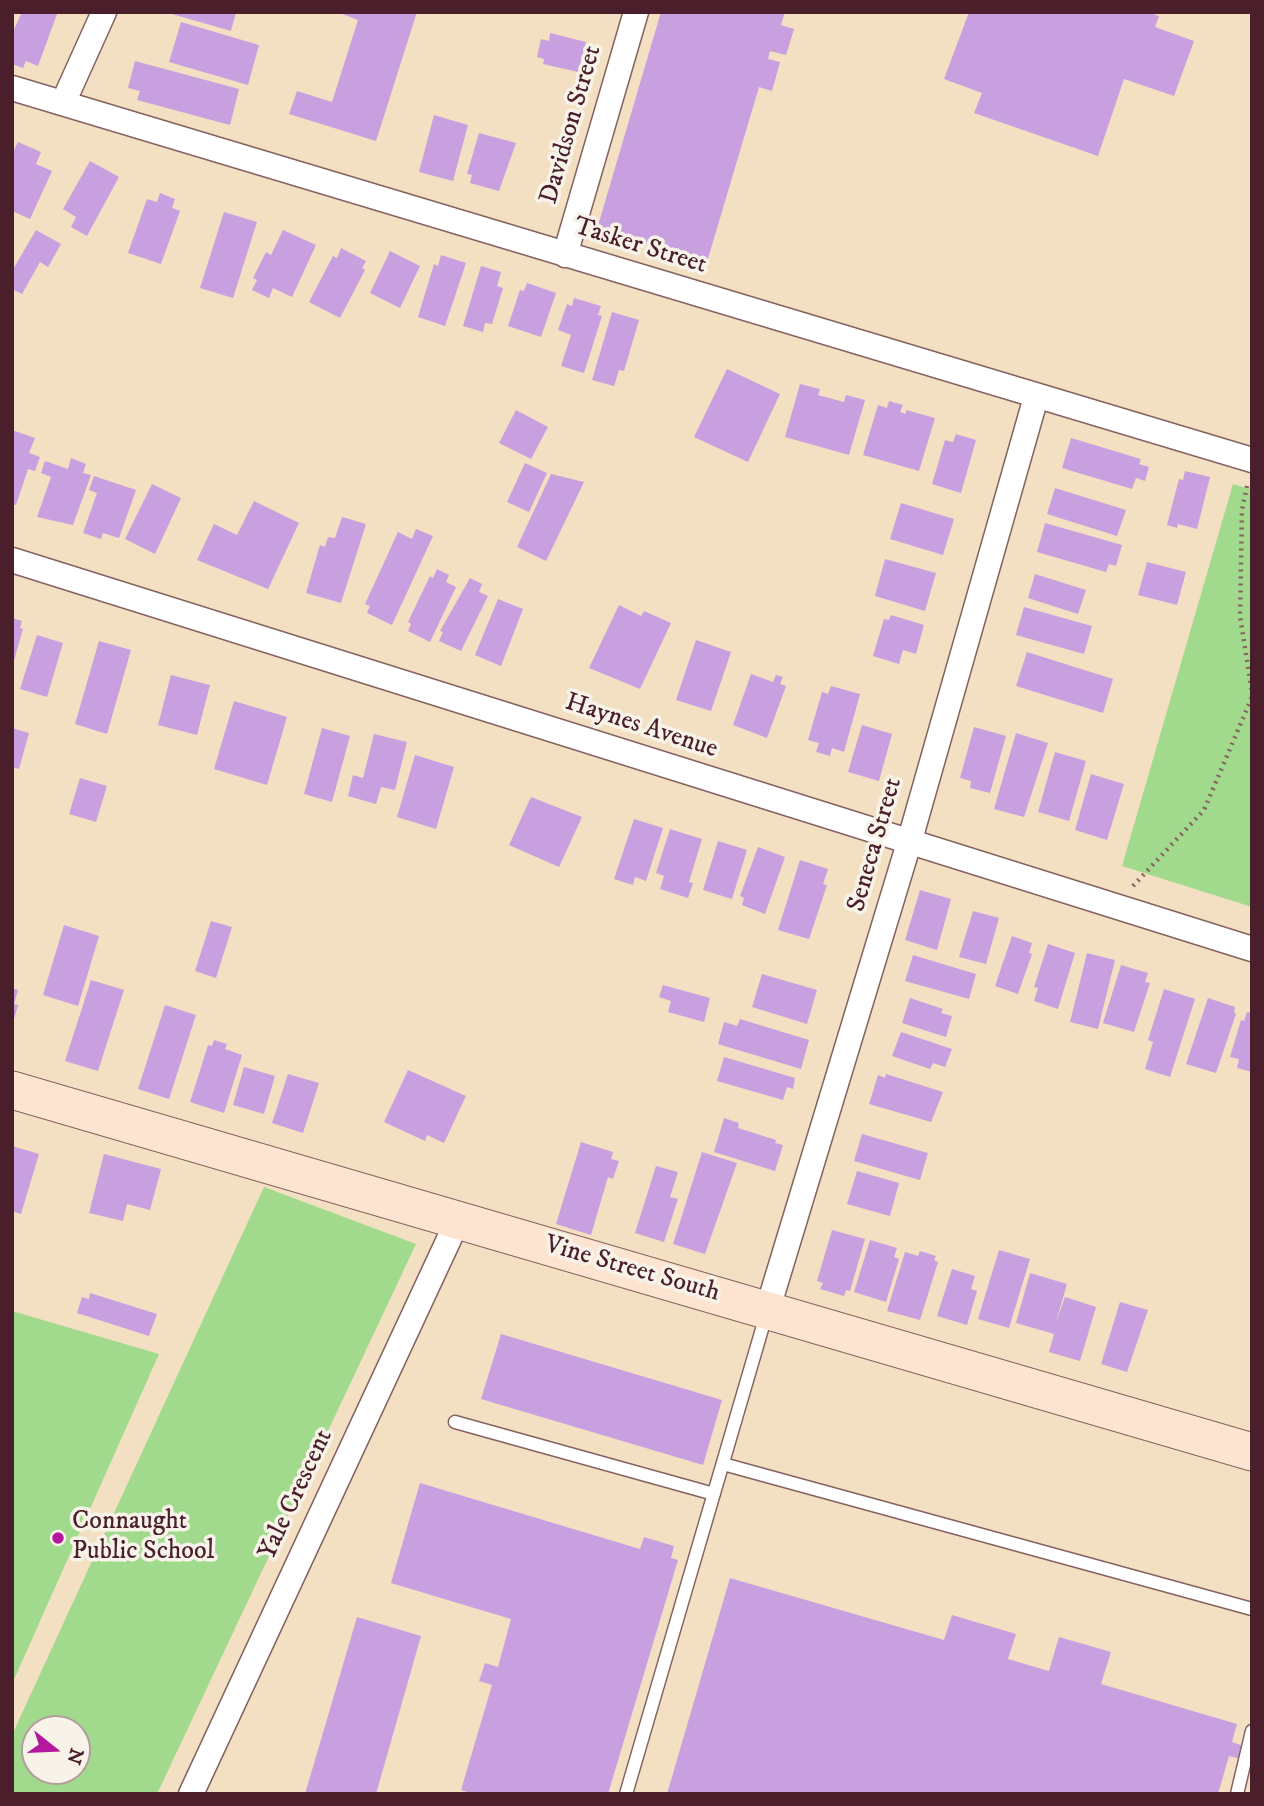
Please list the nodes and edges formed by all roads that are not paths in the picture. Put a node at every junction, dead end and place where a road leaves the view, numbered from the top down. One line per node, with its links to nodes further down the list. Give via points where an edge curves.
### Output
1 (104, 12): 4 (street)
2 (636, 12): 5 (street, Davidson Street)
3 (12, 88): 4 (street, Tasker Street)
4 (63, 103): 5 (street, Tasker Street)
5 (565, 255): 6 (street, Tasker Street)
6 (1036, 397): 7 (street, Tasker Street); 9 (street, Seneca Street)
7 (1251, 468)
8 (12, 560): 9 (street, Haynes Avenue)
9 (909, 843): 10 (street, Haynes Avenue); 13 (street, Seneca Street)
10 (1252, 948)
11 (12, 1090): 12 (street, Vine Street South)
12 (457, 1222): 13 (street, Vine Street South); 20 (street, Yale Crescent)
13 (768, 1308): 15 (street, Vine Street South); 16 (lane)
14 (455, 1422): 17 (lane)
15 (1252, 1452)
16 (723, 1464): 17 (lane); 18 (lane)
17 (714, 1494): 21 (lane)
18 (1252, 1609)
19 (1252, 1731): 22 (lane)
20 (191, 1794)
21 (626, 1794)
22 (1237, 1794)

